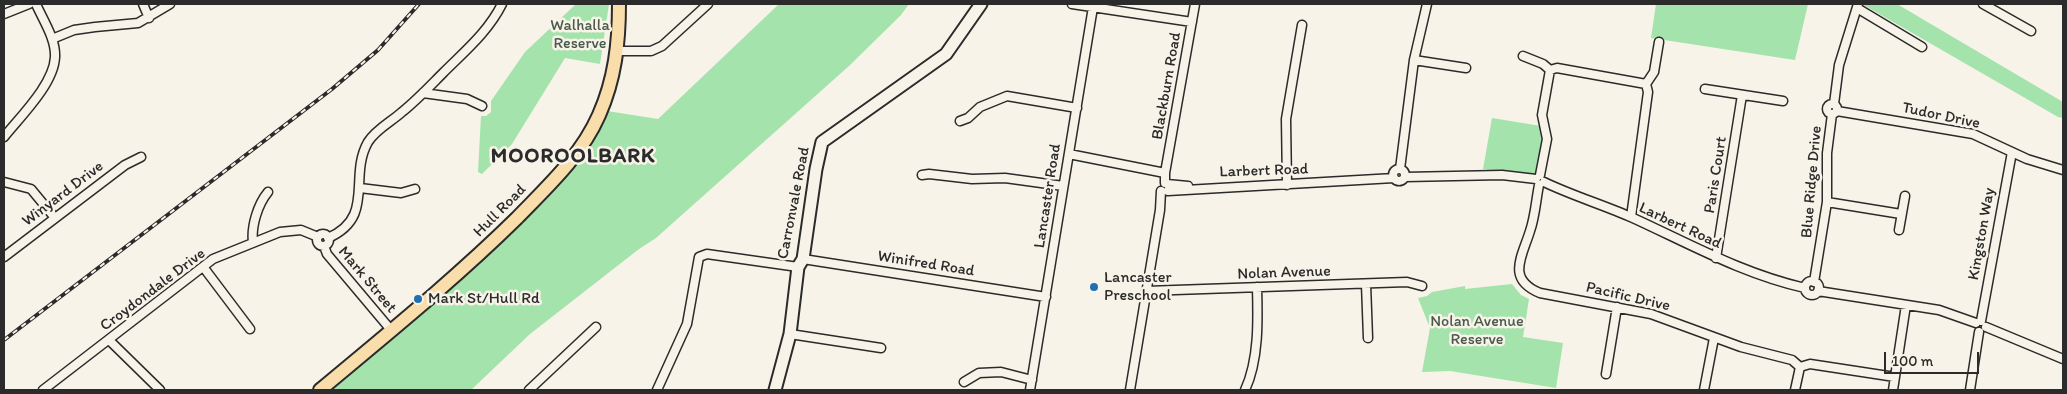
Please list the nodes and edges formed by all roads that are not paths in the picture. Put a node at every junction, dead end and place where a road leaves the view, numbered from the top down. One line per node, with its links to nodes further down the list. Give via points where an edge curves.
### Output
1 (29, 4): 15 (street)
2 (36, 4): 20 (street)
3 (143, 4): 16 (street)
4 (170, 4): 16 (street)
5 (502, 4): 30 (street, via 488,28)
6 (619, 4): 23 (main road, Hull Road)
7 (708, 4): 23 (street, via 662,46 651,51)
8 (981, 4): 67 (street, Carronvale Road, via 946,54 822,142)
9 (1072, 4): 14 (street)
10 (1195, 4): 17 (street, Blackburn Road)
11 (1427, 4): 25 (street)
12 (1983, 4): 19 (street)
13 (1858, 6): 22 (street); 35 (street, Blue Ridge Drive, via 1839,65)
14 (1093, 7): 17 (street); 34 (street, Lancaster Road)
15 (4, 14)
16 (149, 18): 20 (street, via 129,24 74,30)
17 (1192, 22): 43 (street, Blackburn Road)
18 (1302, 26): 49 (street, via 1286,119)
19 (2031, 31)
20 (52, 39): 37 (street, via 56,56 49,78)
21 (1659, 42): 28 (street, via 1654,72)
22 (1922, 47)
23 (617, 51): 82 (main road, Hull Road, via 611,83 599,115 570,162 467,267)
24 (1522, 56): 27 (street)
25 (1414, 60): 26 (street); 41 (street)
26 (1466, 68)
27 (1550, 70): 28 (street, via 1557,68); 47 (street, via 1542,115 1547,139)
28 (1646, 84): 59 (street, via 1648,92)
29 (1705, 89): 31 (street)
30 (423, 93): 33 (street, via 467,99); 52 (street, via 369,141 363,155)
31 (1742, 95): 32 (street); 66 (street, Paris Court)
32 (1783, 102)
33 (482, 106)
34 (1076, 108): 36 (street, via 1007,96 980,107); 39 (street, Lancaster Road)
35 (1834, 110): 38 (street, Tudor Drive, via 1973,134); 56 (street, Blue Ridge Drive, via 1827,152)
36 (960, 121)
37 (4, 137)
38 (2012, 152): 42 (street, Tudor Drive, via 2043,166); 79 (street, Kingston Way)
39 (1069, 154): 43 (street); 50 (street, Lancaster Road)
40 (141, 157): 58 (street, Winyard Drive, via 125,165)
41 (1400, 169): 45 (street); 46 (street, via 1394,172)
42 (2063, 170)
43 (1165, 173): 51 (street, Blackburn Road)
44 (922, 175): 50 (street, via 1005,178)
45 (1405, 177): 46 (street, via 1400,181); 47 (street, Larbert Road, via 1502,175)
46 (1394, 178): 49 (street, Larbert Road)
47 (1540, 180): 59 (street, Larbert Road); 78 (street, Pacific Drive, via 1530,231 1521,252 1519,268 1522,280 1529,289 1540,293)
48 (4, 182): 58 (street, via 31,189)
49 (1287, 185): 51 (street, Larbert Road)
50 (1063, 186): 76 (street, Lancaster Road)
51 (1164, 187): 74 (street, Blackburn Road)
52 (360, 188): 53 (street, via 401,192); 62 (street, via 353,219)
53 (415, 189)
54 (268, 192): 63 (street, via 261,201 252,234)
55 (1904, 196): 57 (street)
56 (1827, 202): 57 (street); 69 (street, Blue Ridge Drive)
57 (1902, 214): 60 (street)
58 (55, 218): 65 (street, Winyard Drive)
59 (1631, 218): 66 (street, Larbert Road)
60 (1899, 230)
61 (318, 237): 62 (street, via 322,234); 63 (street, Croydondale Drive, via 293,230); 64 (street, via 318,243)
62 (328, 238): 64 (street)
63 (253, 242): 68 (street, Croydondale Drive, via 213,259)
64 (324, 246): 82 (street, Mark Street, via 327,254)
65 (4, 257)
66 (1716, 258): 73 (street, Larbert Road, via 1769,280)
67 (800, 263): 76 (street, Winifred Road); 83 (street, Carronvale Road); 98 (street, Winifred Road, via 707,254 699,256 687,324)
68 (204, 268): 81 (street); 86 (street, Croydondale Drive)
69 (1814, 282): 73 (street, via 1808,282); 75 (street)
70 (1366, 284): 71 (street, Nolan Avenue, via 1407,282); 72 (street, Nolan Avenue); 84 (street)
71 (1422, 286)
72 (1257, 287): 74 (street, Nolan Avenue); 102 (street, via 1257,330 1252,370)
73 (1805, 288): 75 (street, via 1810,295)
74 (1146, 291): 101 (street, Blackburn Road)
75 (1818, 291): 77 (street)
76 (1046, 297): 92 (street, Lancaster Road)
77 (1906, 305): 79 (street, via 1940,310); 91 (street)
78 (1617, 308): 85 (street, Pacific Drive, via 1651,314); 90 (street)
79 (1981, 326): 88 (street); 106 (street, Kingston Way)
80 (596, 327): 97 (street)
81 (250, 329)
82 (391, 330): 96 (main road, Hull Road)
83 (790, 334): 87 (street); 99 (street, Carronvale Road)
84 (1368, 338)
85 (1714, 338): 89 (street, Pacific Drive, via 1792,360); 103 (street)
86 (109, 340): 94 (street, Croydondale Drive); 95 (street)
87 (881, 348)
88 (2063, 359)
89 (1800, 367): 91 (street, via 1810,364); 104 (street)
90 (1606, 374)
91 (1895, 377): 105 (street)
92 (1032, 380): 93 (street, via 1001,372 978,373); 100 (street, Lancaster Road)
93 (964, 382)
94 (43, 390)
95 (160, 390)
96 (320, 390)
97 (529, 390)
98 (657, 390)
99 (775, 390)
100 (1030, 390)
101 (1130, 390)
102 (1245, 390)
103 (1704, 390)
104 (1795, 390)
105 (1893, 390)
106 (1970, 390)

